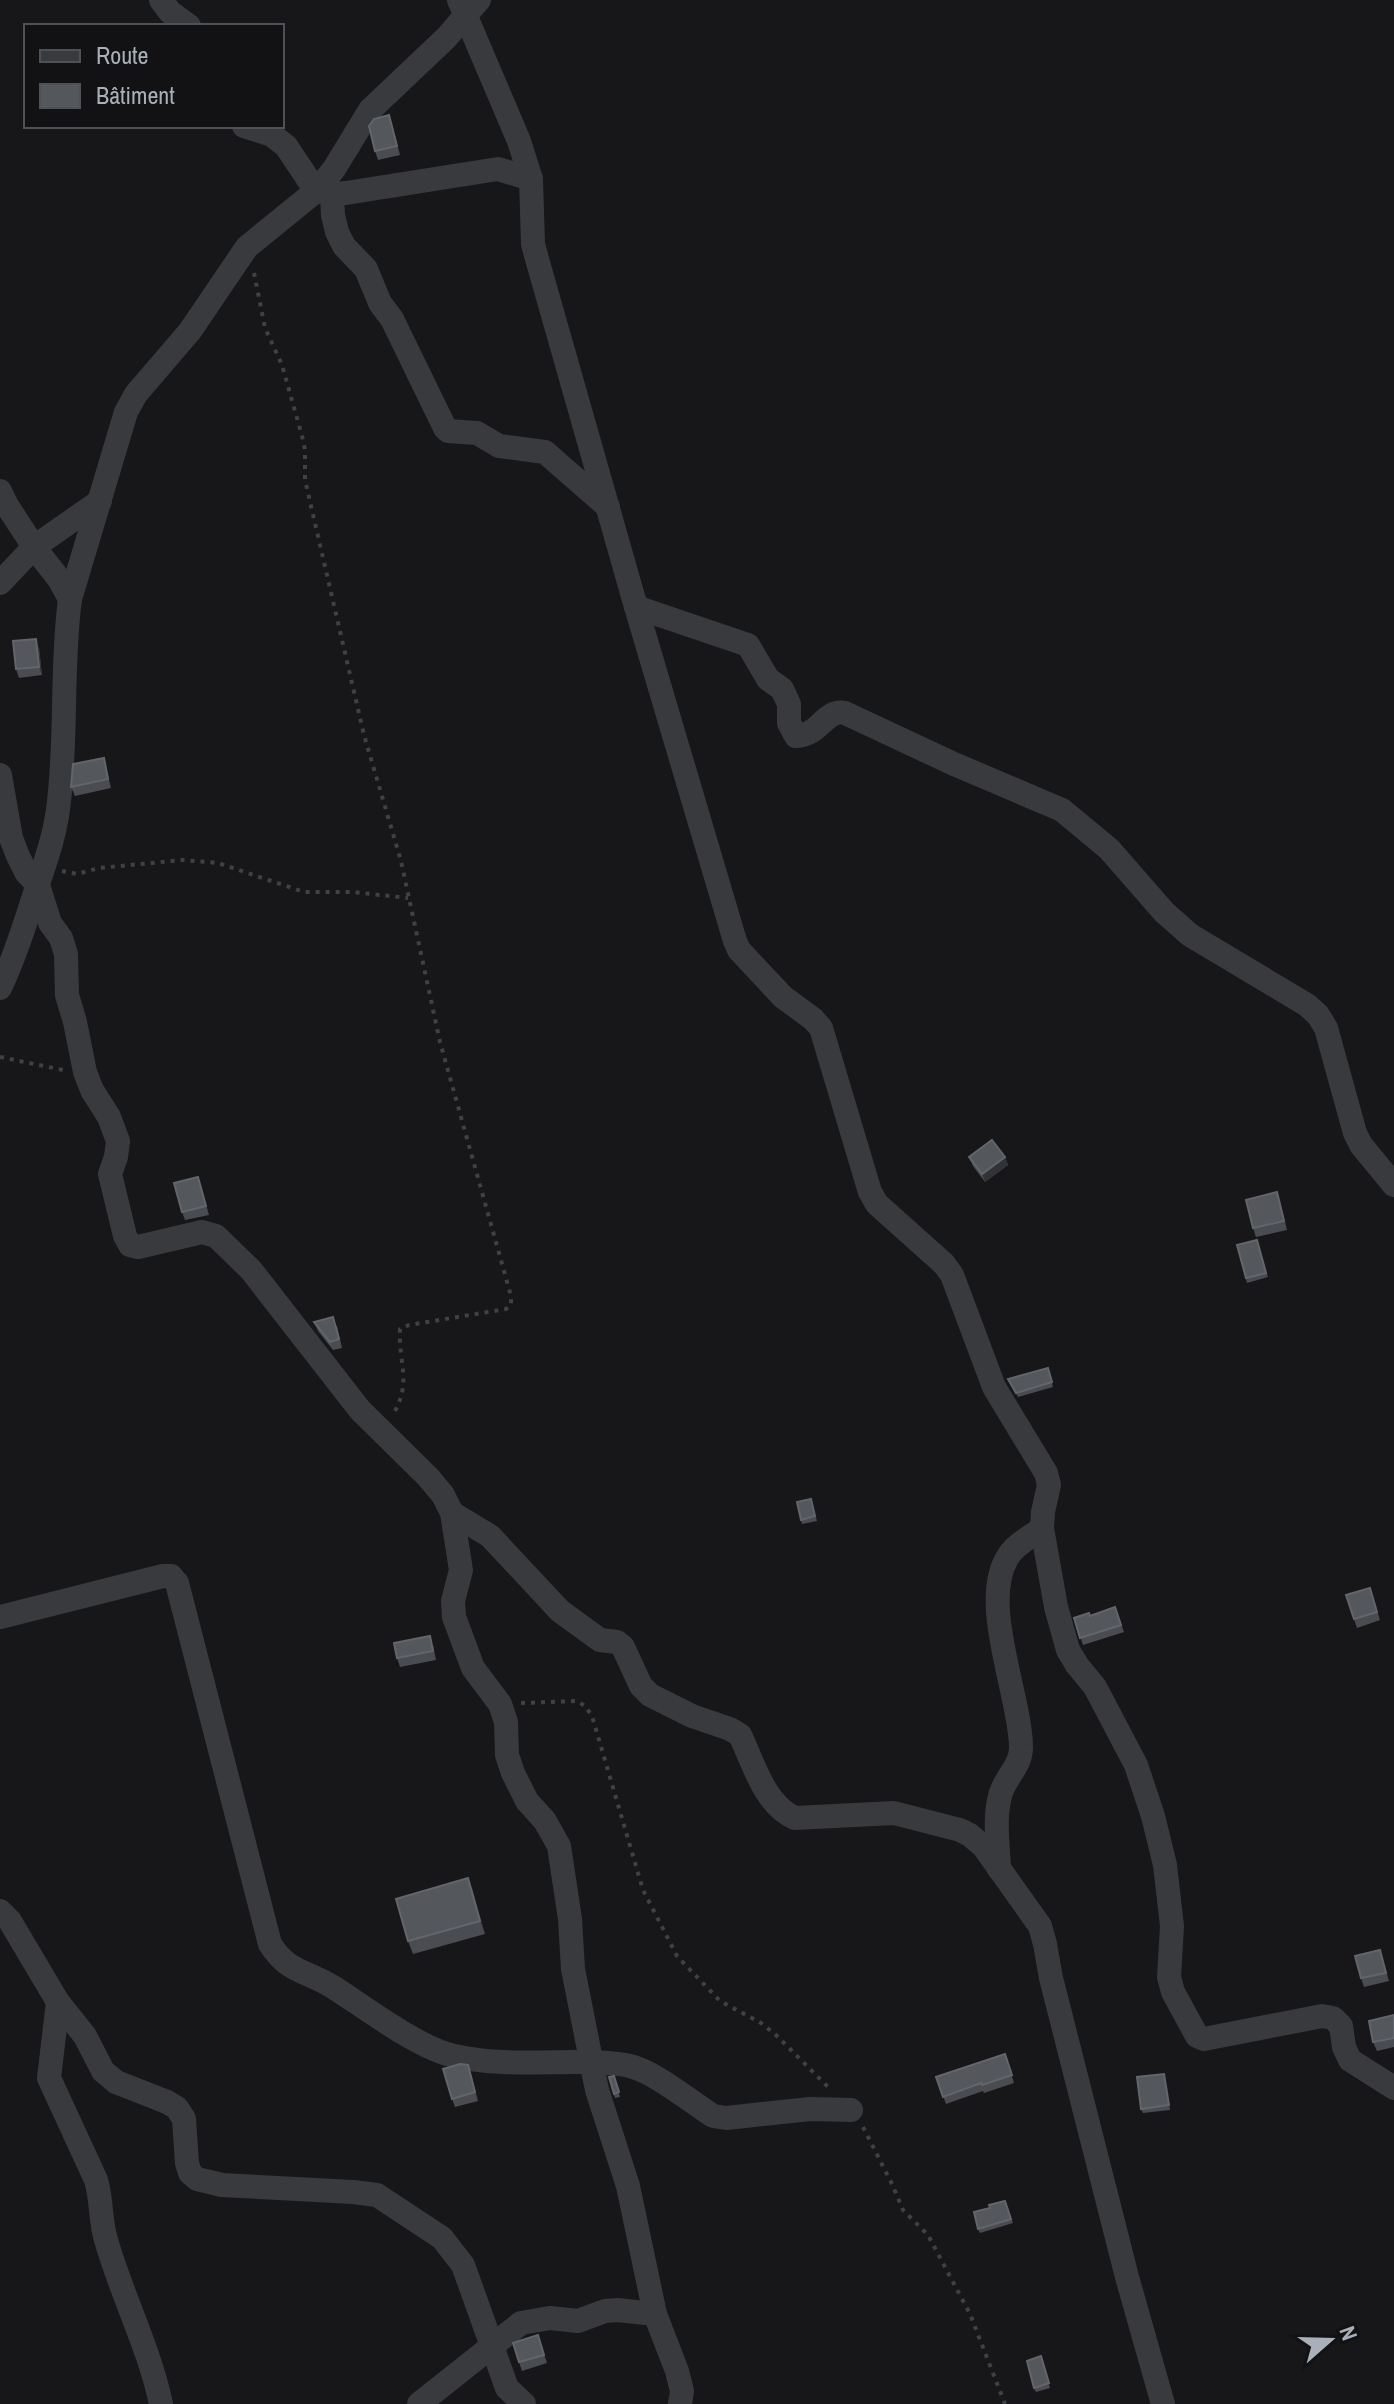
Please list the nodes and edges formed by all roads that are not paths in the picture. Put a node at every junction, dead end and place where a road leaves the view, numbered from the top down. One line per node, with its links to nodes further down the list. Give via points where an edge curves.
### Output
1 (161, 0): 3 (street)
2 (467, 6): 5 (street); 8 (street, via 446,38 370,110)
3 (186, 24)
4 (250, 128): 8 (street, via 286,146)
5 (519, 141): 6 (street); 7 (street)
6 (498, 169): 7 (street); 8 (street)
7 (531, 179): 11 (street, via 533,244)
8 (324, 192): 10 (street, via 247,247 190,331 136,394); 11 (street, via 344,246 366,269 445,428 477,433 499,446 545,452)
9 (2, 500): 12 (street)
10 (100, 501): 12 (street); 14 (street)
11 (608, 507): 15 (street)
12 (34, 547): 13 (street); 14 (street)
13 (0, 583)
14 (70, 599): 17 (street, via 60,800)
15 (636, 607): 19 (street, via 748,645 768,679 782,689 796,736 808,734 831,714 845,713 1062,810 1088,829 1190,935 1318,1015 1355,1133); 21 (street, via 735,941 783,997 821,1028 870,1192 952,1275 994,1387 1046,1473)
16 (0, 775): 17 (street, via 11,838)
17 (38, 885): 18 (street); 20 (street, via 66,954 67,995 85,1072 118,1141 110,1174 130,1245 202,1232 216,1236 251,1270 360,1410 428,1477)
18 (0, 988)
19 (1394, 1185)
20 (452, 1513): 23 (street, via 490,1536 560,1611 600,1640 623,1647 650,1695 740,1735 772,1802 783,1813 795,1818 894,1813 960,1830 984,1847); 26 (street, via 461,1570 454,1617 473,1668 500,1704 513,1773 559,1846 573,1969)
21 (1042, 1528): 23 (street, via 1010,1552 997,1590 1022,1749 999,1800); 27 (street, via 1068,1650 1095,1687 1136,1765 1153,1816 1172,1926 1169,1977 1197,2036 1333,2018 1341,2026 1350,2060)
22 (0, 1617): 26 (street, via 171,1576 270,1944 278,1957 429,2048 496,2062)
23 (999, 1869): 35 (street, via 1040,1926)
24 (0, 1911): 25 (street)
25 (58, 2002): 30 (street, via 85,2036 103,2071 116,2082 177,2108 184,2119 187,2163 197,2179 377,2195 442,2238 463,2265); 31 (street, via 49,2078 96,2180 104,2236 155,2372)
26 (593, 2062): 28 (street, via 644,2071 713,2116); 29 (street, via 628,2186)
27 (1394, 2088)
28 (851, 2110)
29 (655, 2314): 30 (street, via 617,2310 578,2321 521,2323); 34 (street, via 677,2371)
30 (492, 2346): 32 (street); 33 (street, via 507,2388)
31 (161, 2404)
32 (419, 2404)
33 (524, 2404)
34 (680, 2404)
35 (1163, 2404)

